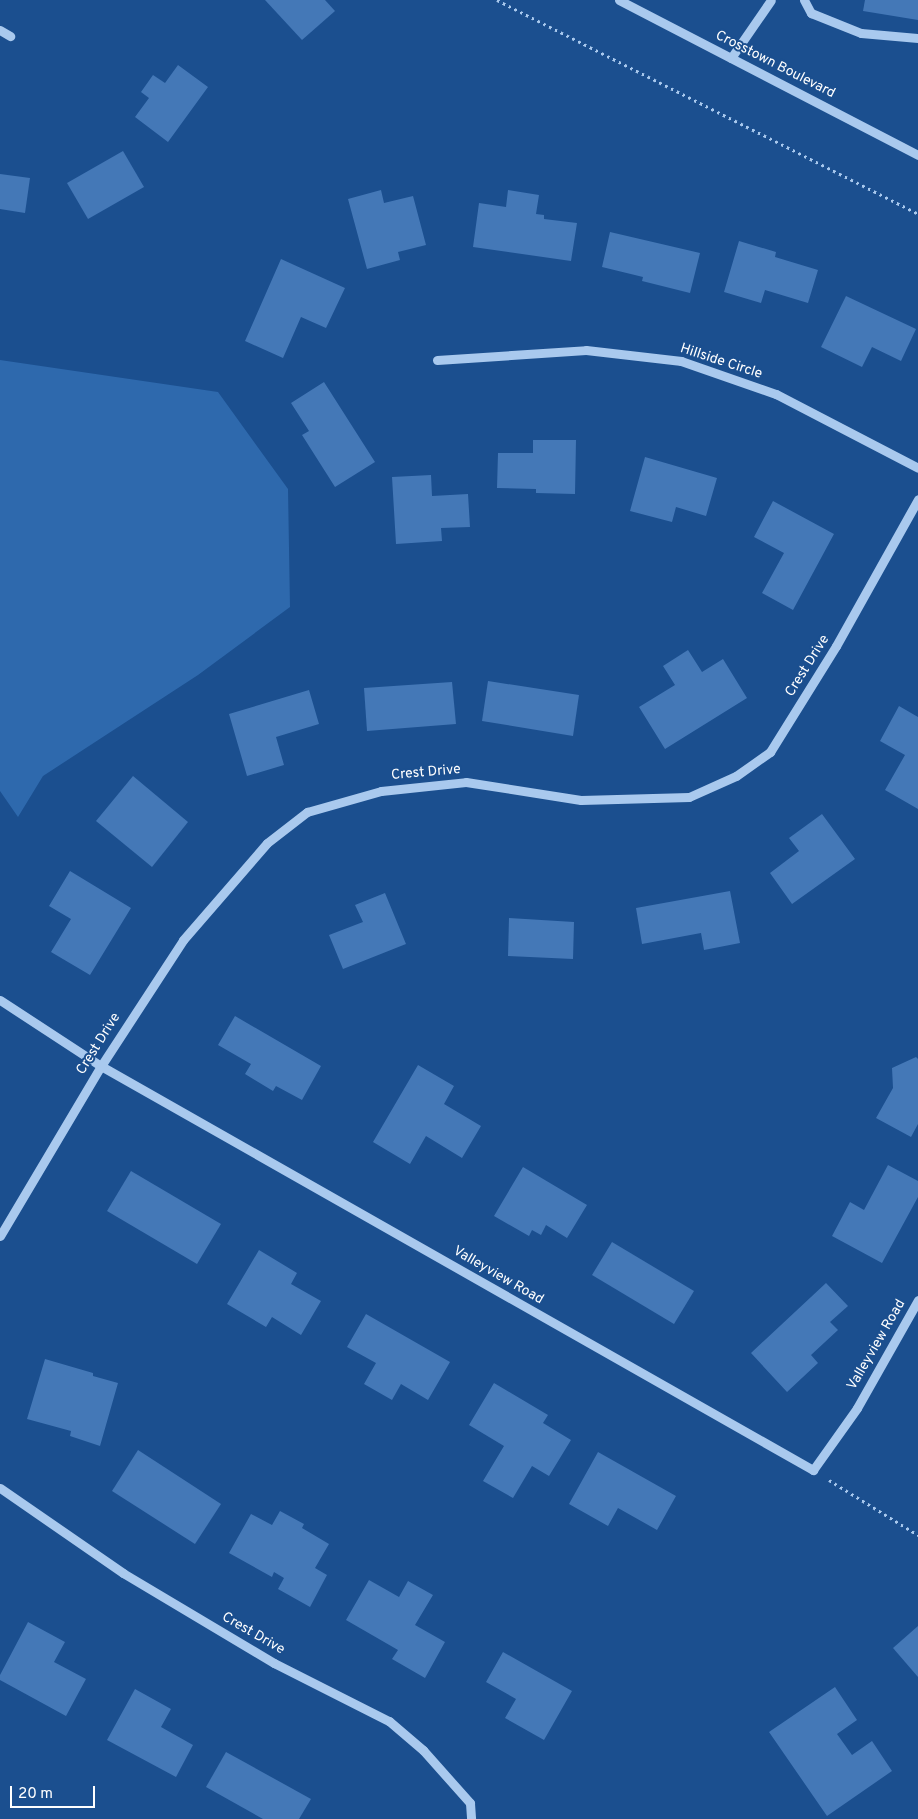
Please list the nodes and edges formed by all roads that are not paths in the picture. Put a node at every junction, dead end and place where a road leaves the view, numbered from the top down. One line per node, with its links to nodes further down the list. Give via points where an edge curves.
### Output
1 (620, 0): 7 (street, Crosstown Boulevard)
2 (772, 0): 7 (street)
3 (804, 0): 6 (street, via 811,13 861,33)
4 (0, 30): 5 (street)
5 (10, 36)
6 (918, 38)
7 (731, 58): 8 (street, Crosstown Boulevard)
8 (918, 155)
9 (437, 360): 10 (street, Hillside Circle, via 586,350 681,361 776,394)
10 (918, 468)
11 (918, 499): 13 (street, Crest Drive, via 836,646 770,752 736,776 689,798 581,800 466,782 381,791 307,812 266,843 183,940)
12 (0, 1000): 13 (street, Valleyview Road)
13 (101, 1066): 14 (street, Crest Drive); 15 (street, Valleyview Road, via 813,1470 857,1408)
14 (0, 1236)
15 (918, 1300)
16 (0, 1488): 17 (street, Crest Drive, via 123,1573 274,1663 390,1721 423,1750 470,1803)
17 (471, 1819)

